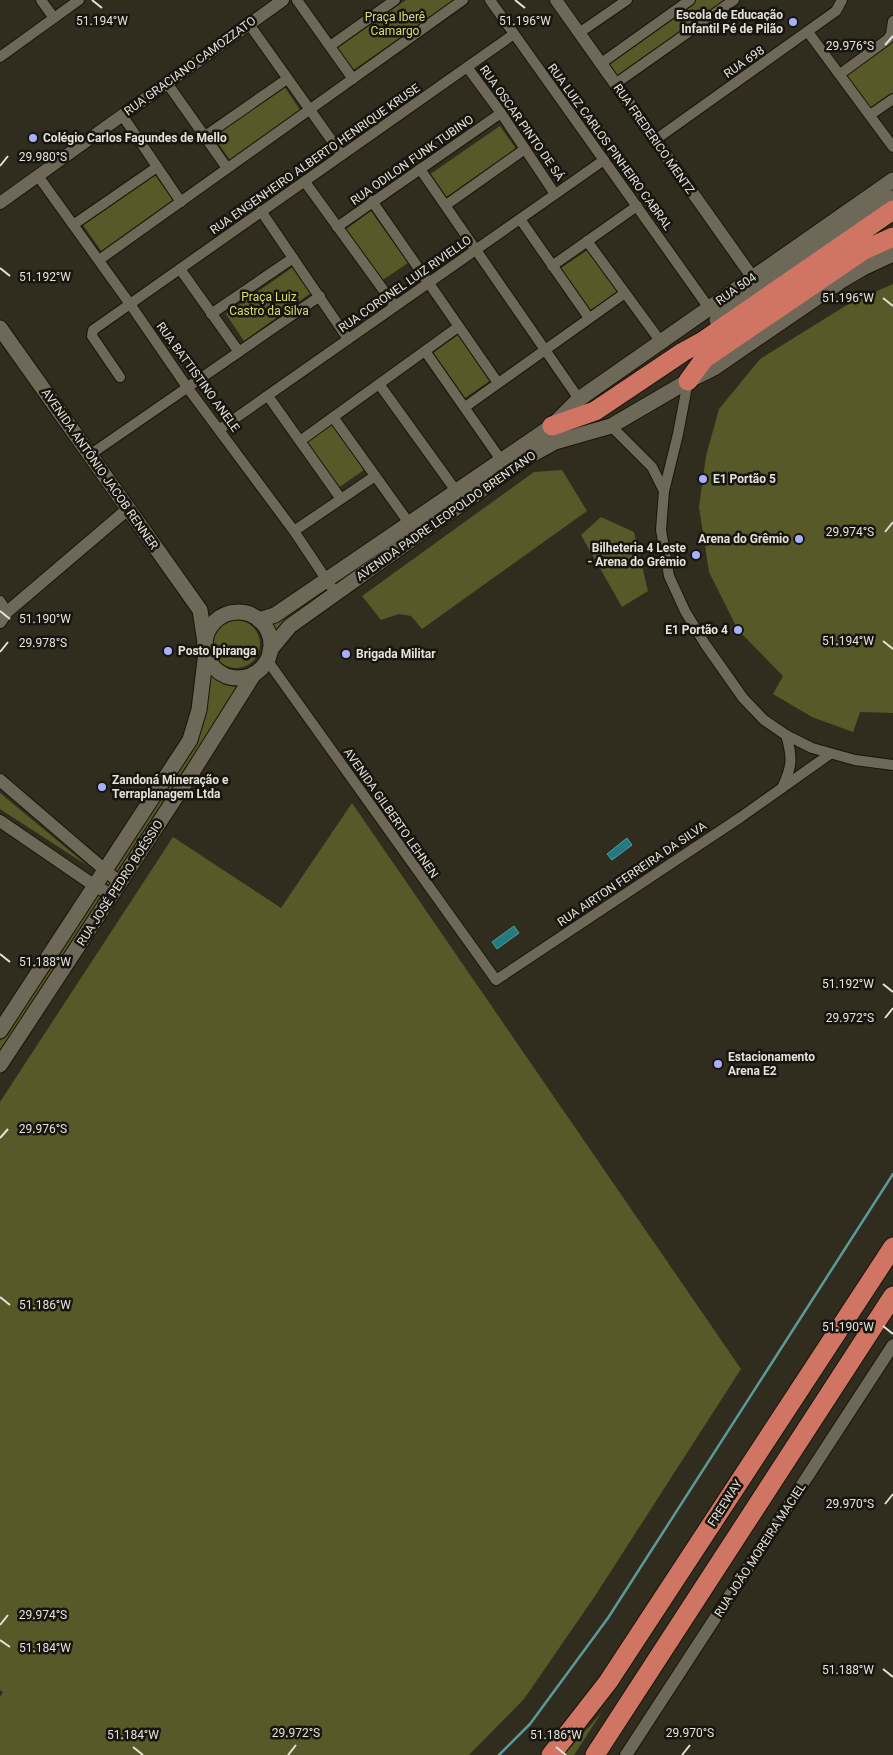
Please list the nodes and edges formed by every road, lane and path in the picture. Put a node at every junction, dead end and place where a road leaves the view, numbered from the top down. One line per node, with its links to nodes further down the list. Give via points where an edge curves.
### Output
1 (41, 0): 13 (street)
2 (80, 0): 13 (street)
3 (283, 0): 15 (street, RUA GRACIANO CAMOZZATO)
4 (297, 0): 19 (street)
5 (395, 0): 19 (street)
6 (463, 0): 25 (street)
7 (490, 0): 18 (street, RUA LUIZ CARLOS PINHEIRO CABRAL)
8 (556, 0): 17 (street, RUA FREDERICO MENTZ)
9 (628, 0): 17 (street)
10 (690, 0): 21 (street)
11 (734, 0): 27 (street)
12 (842, 0): 16 (street, RUA 698, via 836,11)
13 (54, 18): 20 (street)
14 (893, 21): 23 (street, via 888,39)
15 (249, 24): 24 (street); 26 (street, RUA GRACIANO CAMOZZATO)
16 (808, 32): 23 (street); 34 (street, RUA 698)
17 (578, 33): 21 (street, RUA FREDERICO MENTZ)
18 (514, 34): 22 (street, RUA ENGENHEIRO ALBERTO HENRIQUE KRUSE); 38 (street, RUA LUIZ CARLOS PINHEIRO CABRAL)
19 (330, 46): 25 (street)
20 (0, 57)
21 (600, 64): 27 (street, RUA FREDERICO MENTZ)
22 (468, 67): 30 (street, RUA OSCAR PINTO DE SÁ); 37 (street, RUA ENGENHEIRO ALBERTO HENRIQUE KRUSE)
23 (840, 74): 32 (street)
24 (287, 79): 29 (street); 33 (street)
25 (353, 79): 29 (street)
26 (168, 83): 31 (street, RUA GRACIANO CAMOZZATO); 33 (street)
27 (615, 84): 34 (street, RUA FREDERICO MENTZ)
28 (893, 99): 32 (street)
29 (309, 110): 37 (street); 40 (street)
30 (501, 113): 36 (street, RUA OSCAR PINTO DE SÁ); 41 (street, RUA ODILON FUNK TUBINO)
31 (122, 115): 39 (street); 42 (street, RUA GRACIANO CAMOZZATO)
32 (870, 115): 35 (street)
33 (205, 136): 40 (street)
34 (655, 140): 65 (street, RUA FREDERICO MENTZ)
35 (893, 147)
36 (525, 149): 45 (street, RUA OSCAR PINTO DE SÁ); 50 (street)
37 (342, 156): 44 (street, RUA ENGENHEIRO ALBERTO HENRIQUE KRUSE)
38 (604, 160): 45 (street, RUA CORONEL LUIZ RIVIELLO); 51 (street, RUA LUIZ CARLOS PINHEIRO CABRAL)
39 (157, 167): 47 (street); 55 (street)
40 (227, 168): 47 (street)
41 (420, 169): 48 (street, RUA ODILON FUNK TUBINO); 50 (street)
42 (38, 176): 49 (street, RUA GRACIANO CAMOZZATO); 55 (street, RUA BATTISTINO ANELE)
43 (893, 180): 65 (main road, RUA 504)
44 (305, 182): 52 (street, RUA ENGENHEIRO ALBERTO HENRIQUE KRUSE); 56 (street)
45 (555, 194): 54 (street, RUA CORONEL LUIZ RIVIELLO)
46 (893, 198): 69 (main road)
47 (181, 202): 62 (street)
48 (372, 202): 56 (street, RUA ODILON FUNK TUBINO); 66 (street)
49 (0, 203)
50 (446, 205): 59 (street)
51 (637, 206): 58 (street); 72 (street, RUA LUIZ CARLOS PINHEIRO CABRAL)
52 (261, 210): 61 (street); 64 (street, RUA ENGENHEIRO ALBERTO HENRIQUE KRUSE)
53 (893, 210): 80 (highway)
54 (520, 219): 59 (street, RUA CORONEL LUIZ RIVIELLO); 63 (street)
55 (73, 225): 62 (street, RUA BATTISTINO ANELE)
56 (337, 227): 71 (street)
57 (893, 238): 80 (highway, via 864,250)
58 (587, 241): 63 (street); 67 (street)
59 (475, 250): 66 (street, RUA CORONEL LUIZ RIVIELLO); 79 (street)
60 (893, 254): 85 (main road, AVENIDA PADRE LEOPOLDO BRENTANO, via 841,281 714,368)
61 (293, 258): 68 (street); 73 (street)
62 (99, 260): 70 (street, RUA BATTISTINO ANELE)
63 (552, 266): 74 (street)
64 (180, 269): 70 (street, RUA ENGENHEIRO ALBERTO HENRIQUE KRUSE); 73 (street)
65 (753, 278): 69 (main road); 72 (main road, RUA 504)
66 (428, 284): 71 (street, RUA CORONEL LUIZ RIVIELLO); 76 (street)
67 (625, 293): 74 (street); 78 (street)
68 (320, 296): 77 (street); 82 (street)
69 (742, 302): 83 (main road, via 698,334)
70 (130, 304): 84 (street, RUA ENGENHEIRO ALBERTO HENRIQUE KRUSE, via 93,330 92,334); 88 (street, RUA BATTISTINO ANELE)
71 (395, 306): 77 (street, RUA CORONEL LUIZ RIVIELLO)
72 (710, 308): 78 (main road, RUA 504)
73 (211, 314): 82 (street)
74 (589, 318): 79 (street)
75 (0, 328): 98 (main road, AVENIDA ANTÔNIO JACOB RENNER)
76 (458, 328): 81 (street); 86 (street)
77 (348, 339): 89 (street, RUA CORONEL LUIZ RIVIELLO)
78 (661, 342): 90 (main road, RUA 504)
79 (545, 350): 86 (street); 90 (street)
80 (704, 350): 83 (highway); 85 (highway)
81 (425, 351): 87 (street); 91 (street)
82 (239, 352): 88 (street)
83 (683, 352): 85 (main road); 93 (highway, via 595,411)
84 (120, 377)
85 (688, 381): 94 (main road, AVENIDA PADRE LEOPOLDO BRENTANO); 101 (street)
86 (498, 383): 91 (street)
87 (378, 384): 92 (street); 102 (street)
88 (188, 387): 95 (street, RUA BATTISTINO ANELE); 98 (street)
89 (268, 396): 95 (street, RUA CORONEL LUIZ RIVIELLO); 96 (street)
90 (579, 399): 93 (main road, AVENIDA PADRE LEOPOLDO BRENTANO)
91 (465, 407): 99 (street)
92 (333, 417): 96 (street); 100 (street)
93 (552, 426): 97 (main road, AVENIDA PADRE LEOPOLDO BRENTANO)
94 (611, 426): 97 (main road, AVENIDA PADRE LEOPOLDO BRENTANO); 101 (street, via 652,467)
95 (220, 429): 106 (street, RUA BATTISTINO ANELE)
96 (300, 441): 103 (street)
97 (523, 452): 99 (main road, AVENIDA PADRE LEOPOLDO BRENTANO); 102 (main road, AVENIDA PADRE LEOPOLDO BRENTANO)
98 (91, 454): 104 (main road, AVENIDA ANTÔNIO JACOB RENNER)
99 (501, 460): 102 (main road, AVENIDA PADRE LEOPOLDO BRENTANO)
100 (375, 476): 103 (street); 105 (street)
101 (664, 491): 117 (street, via 661,530 667,566 685,611 743,698 764,720)
102 (460, 496): 105 (main road, AVENIDA PADRE LEOPOLDO BRENTANO); 107 (main road, AVENIDA PADRE LEOPOLDO BRENTANO)
103 (341, 499): 106 (street)
104 (128, 509): 110 (main road, AVENIDA ANTÔNIO JACOB RENNER); 111 (street)
105 (409, 523): 107 (main road, AVENIDA PADRE LEOPOLDO BRENTANO)
106 (294, 531): 108 (street, RUA BATTISTINO ANELE)
107 (358, 568): 108 (main road, AVENIDA PADRE LEOPOLDO BRENTANO); 109 (main road, AVENIDA PADRE LEOPOLDO BRENTANO)
108 (328, 579): 109 (street, RUA BATTISTINO ANELE); 113 (main road, AVENIDA PADRE LEOPOLDO BRENTANO, via 275,615)
109 (336, 594): 115 (main road, AVENIDA PADRE LEOPOLDO BRENTANO, via 290,626)
110 (200, 610): 112 (main road); 114 (main road, AVENIDA ANTÔNIO JACOB RENNER)
111 (2, 612)
112 (220, 617): 113 (main road, via 242,613); 114 (main road, via 207,634)
113 (259, 620): 115 (main road, via 268,631)
114 (205, 648): 116 (main road, via 210,662 225,675 234,678); 123 (main road, RUA JOSÉ PEDRO BOÉSSIO, via 199,710 190,740)
115 (269, 655): 116 (main road); 126 (street, AVENIDA GILBERTO LEHNEN)
116 (254, 674): 125 (main road, RUA JOSÉ PEDRO BOÉSSIO)
117 (786, 736): 118 (street); 121 (street, via 791,756 790,771)
118 (830, 754): 119 (street); 121 (street, RUA AIRTON FERREIRA DA SILVA)
119 (893, 765)
120 (0, 780): 123 (street)
121 (782, 789): 126 (street, RUA AIRTON FERREIRA DA SILVA)
122 (0, 821): 124 (street)
123 (105, 870): 124 (main road, RUA JOSÉ PEDRO BOÉSSIO); 125 (street)
124 (95, 886): 125 (street); 127 (main road, RUA JOSÉ PEDRO BOÉSSIO)
125 (116, 889): 128 (main road, RUA JOSÉ PEDRO BOÉSSIO)
126 (496, 980)
127 (0, 1031)
128 (0, 1065)
129 (893, 1246): 132 (highway, FREEWAY, via 608,1682)
130 (893, 1296): 133 (highway)
131 (893, 1345): 134 (street, RUA JOÃO MOREIRA MACIEL)
132 (551, 1755)
133 (595, 1755)
134 (626, 1755)

